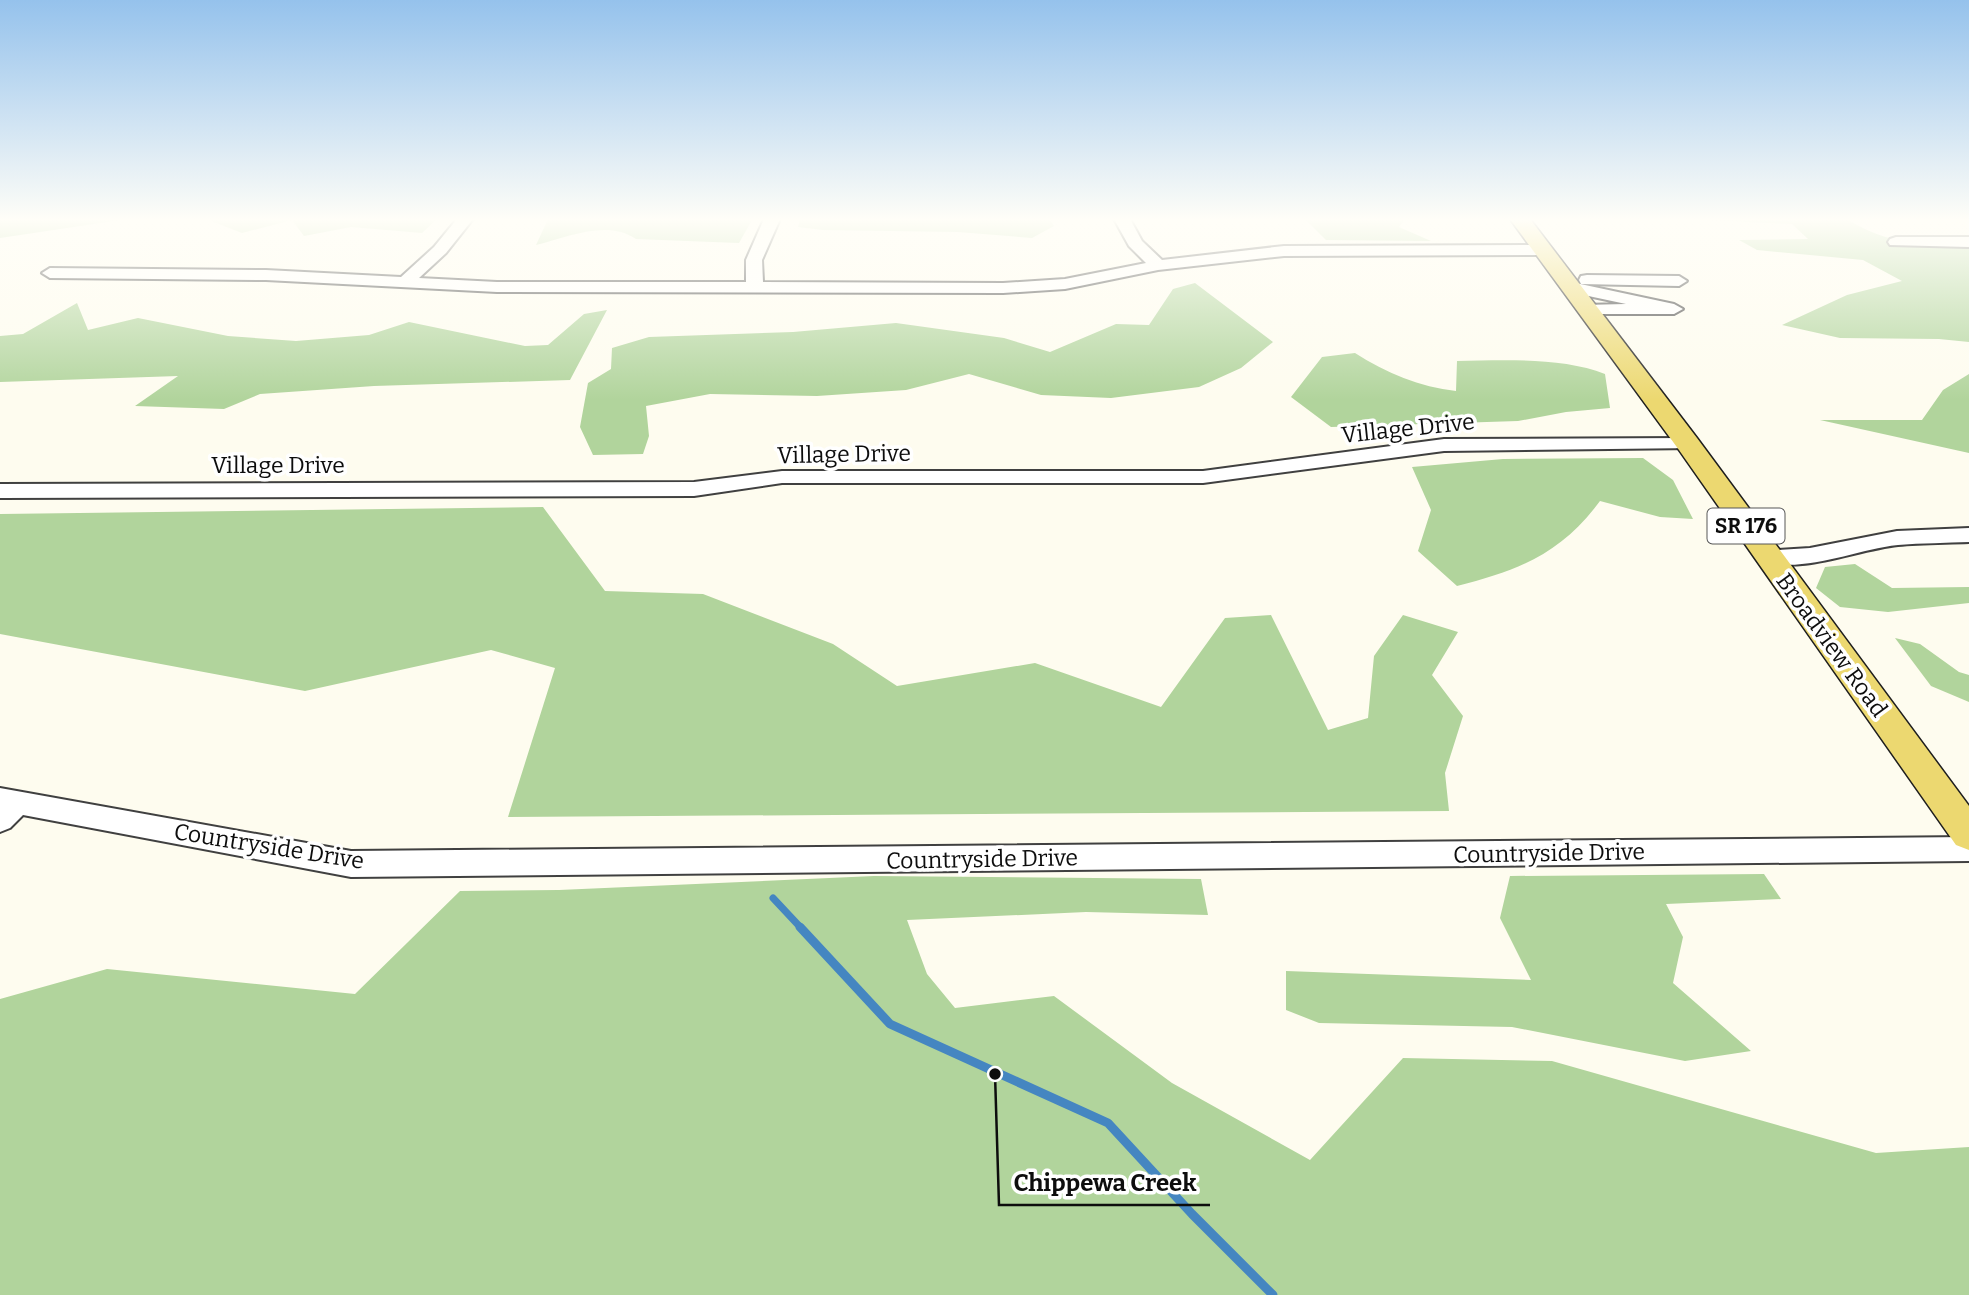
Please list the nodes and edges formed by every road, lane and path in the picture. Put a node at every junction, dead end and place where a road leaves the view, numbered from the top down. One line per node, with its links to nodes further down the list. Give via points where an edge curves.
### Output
1 (369, 279): 5 (street)
2 (755, 279): 7 (street)
3 (1087, 279): 7 (street, via 1003,288)
4 (1566, 279): 8 (main road, Broadview Road / SR 176)
5 (406, 281): 7 (street, via 497,287)
6 (1679, 281): 8 (street)
7 (755, 288)
8 (1575, 292): 9 (main road, Broadview Road / SR 176)
9 (1688, 443): 10 (street, Village Drive, via 1444,445 1203,477 782,477 680,489); 12 (main road, Broadview Road / SR 176)
10 (0, 491)
11 (1969, 535): 12 (street, via 1897,538 1810,556)
12 (1767, 556): 14 (main road, Broadview Road / SR 176)
13 (6, 807): 15 (street, Countryside Drive, via 351,863)
14 (1969, 834)
15 (1969, 849)

